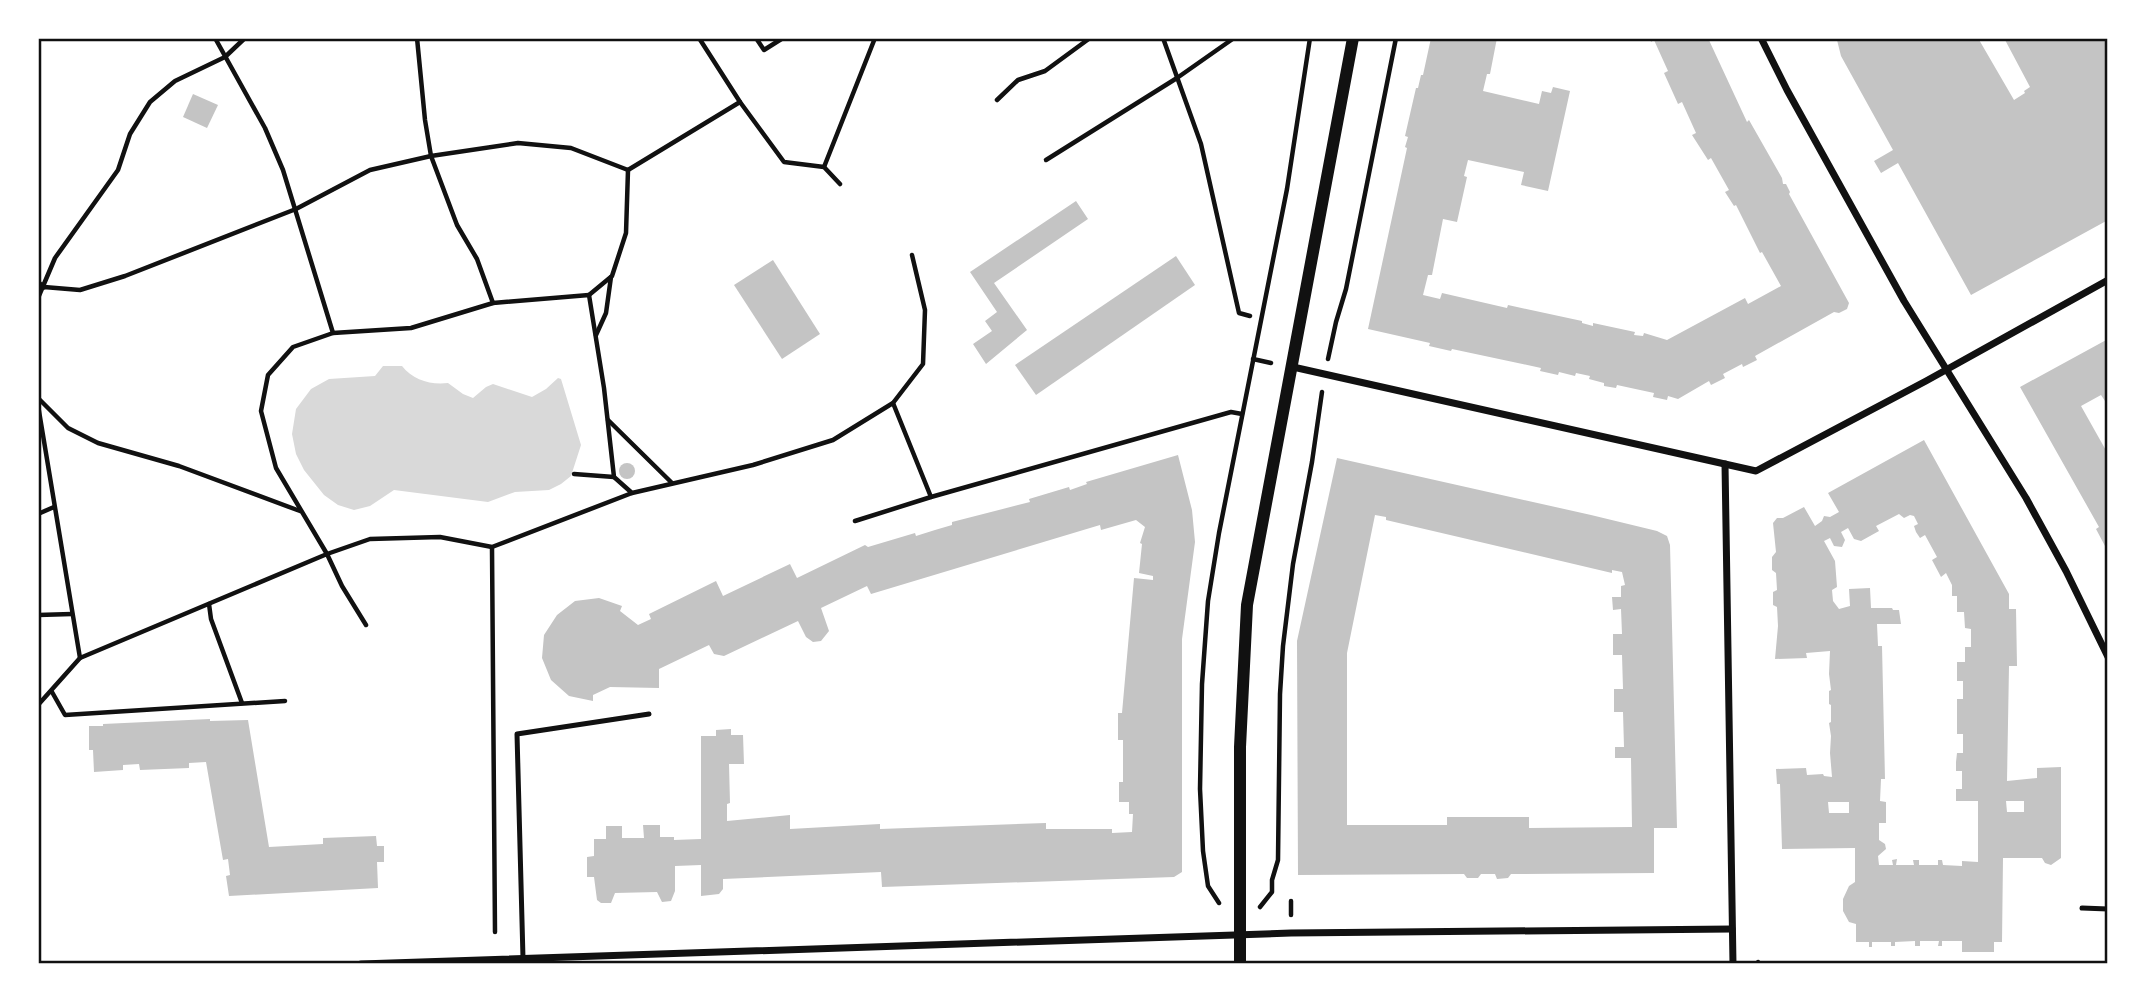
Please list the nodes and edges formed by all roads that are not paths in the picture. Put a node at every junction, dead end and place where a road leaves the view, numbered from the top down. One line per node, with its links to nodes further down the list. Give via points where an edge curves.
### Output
1 (1353, 38): 4 (street)
2 (1761, 38): 5 (street, via 1903,301)
3 (2108, 280): 5 (street)
4 (1293, 367): 6 (street); 12 (street, via 1247,605 1240,747)
5 (1945, 369): 6 (street, via 1756,471); 7 (street, via 2026,498)
6 (1725, 464): 11 (street)
7 (2108, 657)
8 (649, 714): 13 (lane, via 517,734)
9 (2082, 908): 10 (lane)
10 (2108, 909)
11 (1732, 929): 12 (street); 16 (street)
12 (1240, 934): 13 (street); 15 (street)
13 (519, 960): 14 (street)
14 (361, 964)
15 (1240, 964)
16 (1733, 964)

